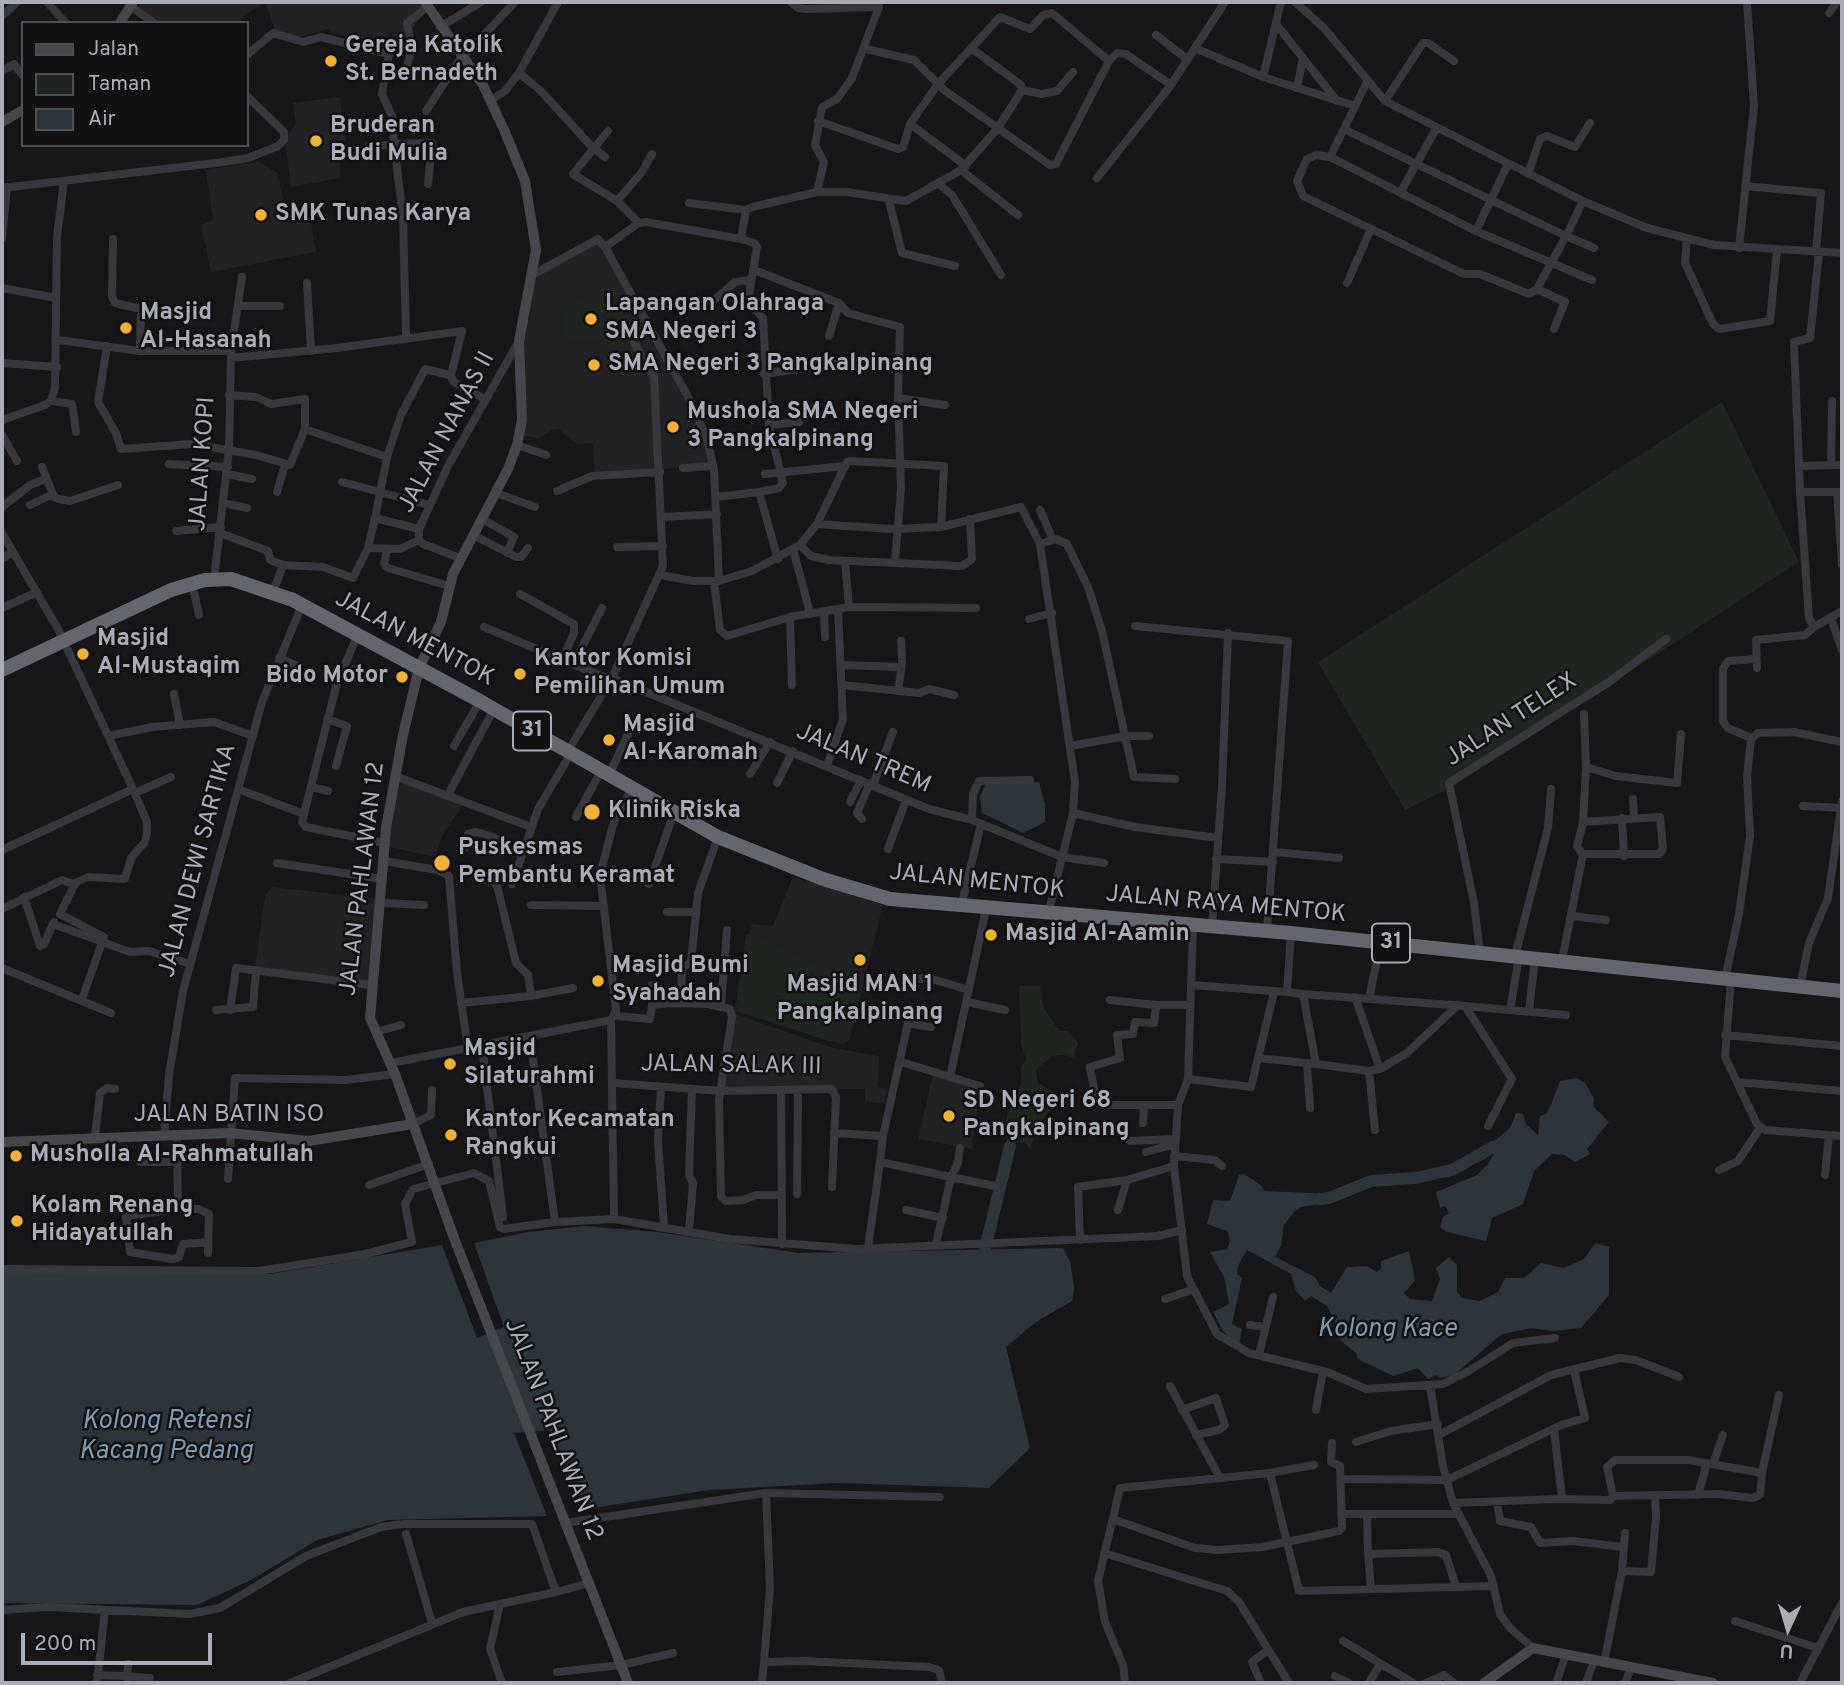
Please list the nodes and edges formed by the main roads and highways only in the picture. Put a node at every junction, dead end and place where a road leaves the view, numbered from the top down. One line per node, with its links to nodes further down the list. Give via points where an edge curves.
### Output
1 (132, 4): 3 (main road)
2 (426, 4): 6 (main road, JALAN PAHLAWAN 12, via 491,100 525,181 536,240 519,341 522,420 517,445 460,558 441,622)
3 (121, 21)
4 (21, 111): 5 (main road)
5 (2, 122)
6 (419, 668): 7 (highway, JALAN MENTOK / 31, via 273,592 245,582 214,579 148,600); 8 (highway, JALAN MENTOK / 31, via 718,837 770,859 901,901); 10 (main road, JALAN PAHLAWAN 12, via 385,843 370,1017)
7 (2, 670)
8 (1078, 916): 9 (highway, JALAN RAYA MENTOK / 31, via 1291,933)
9 (1842, 991)
10 (413, 1124): 11 (main road, JALAN BATIN ISO, via 309,1141 230,1133); 13 (main road, JALAN PAHLAWAN 12)
11 (2, 1142)
12 (1676, 1680): 14 (main road, via 1532,1648); 15 (main road)
13 (628, 1683)
14 (1484, 1683)
15 (1713, 1683)

